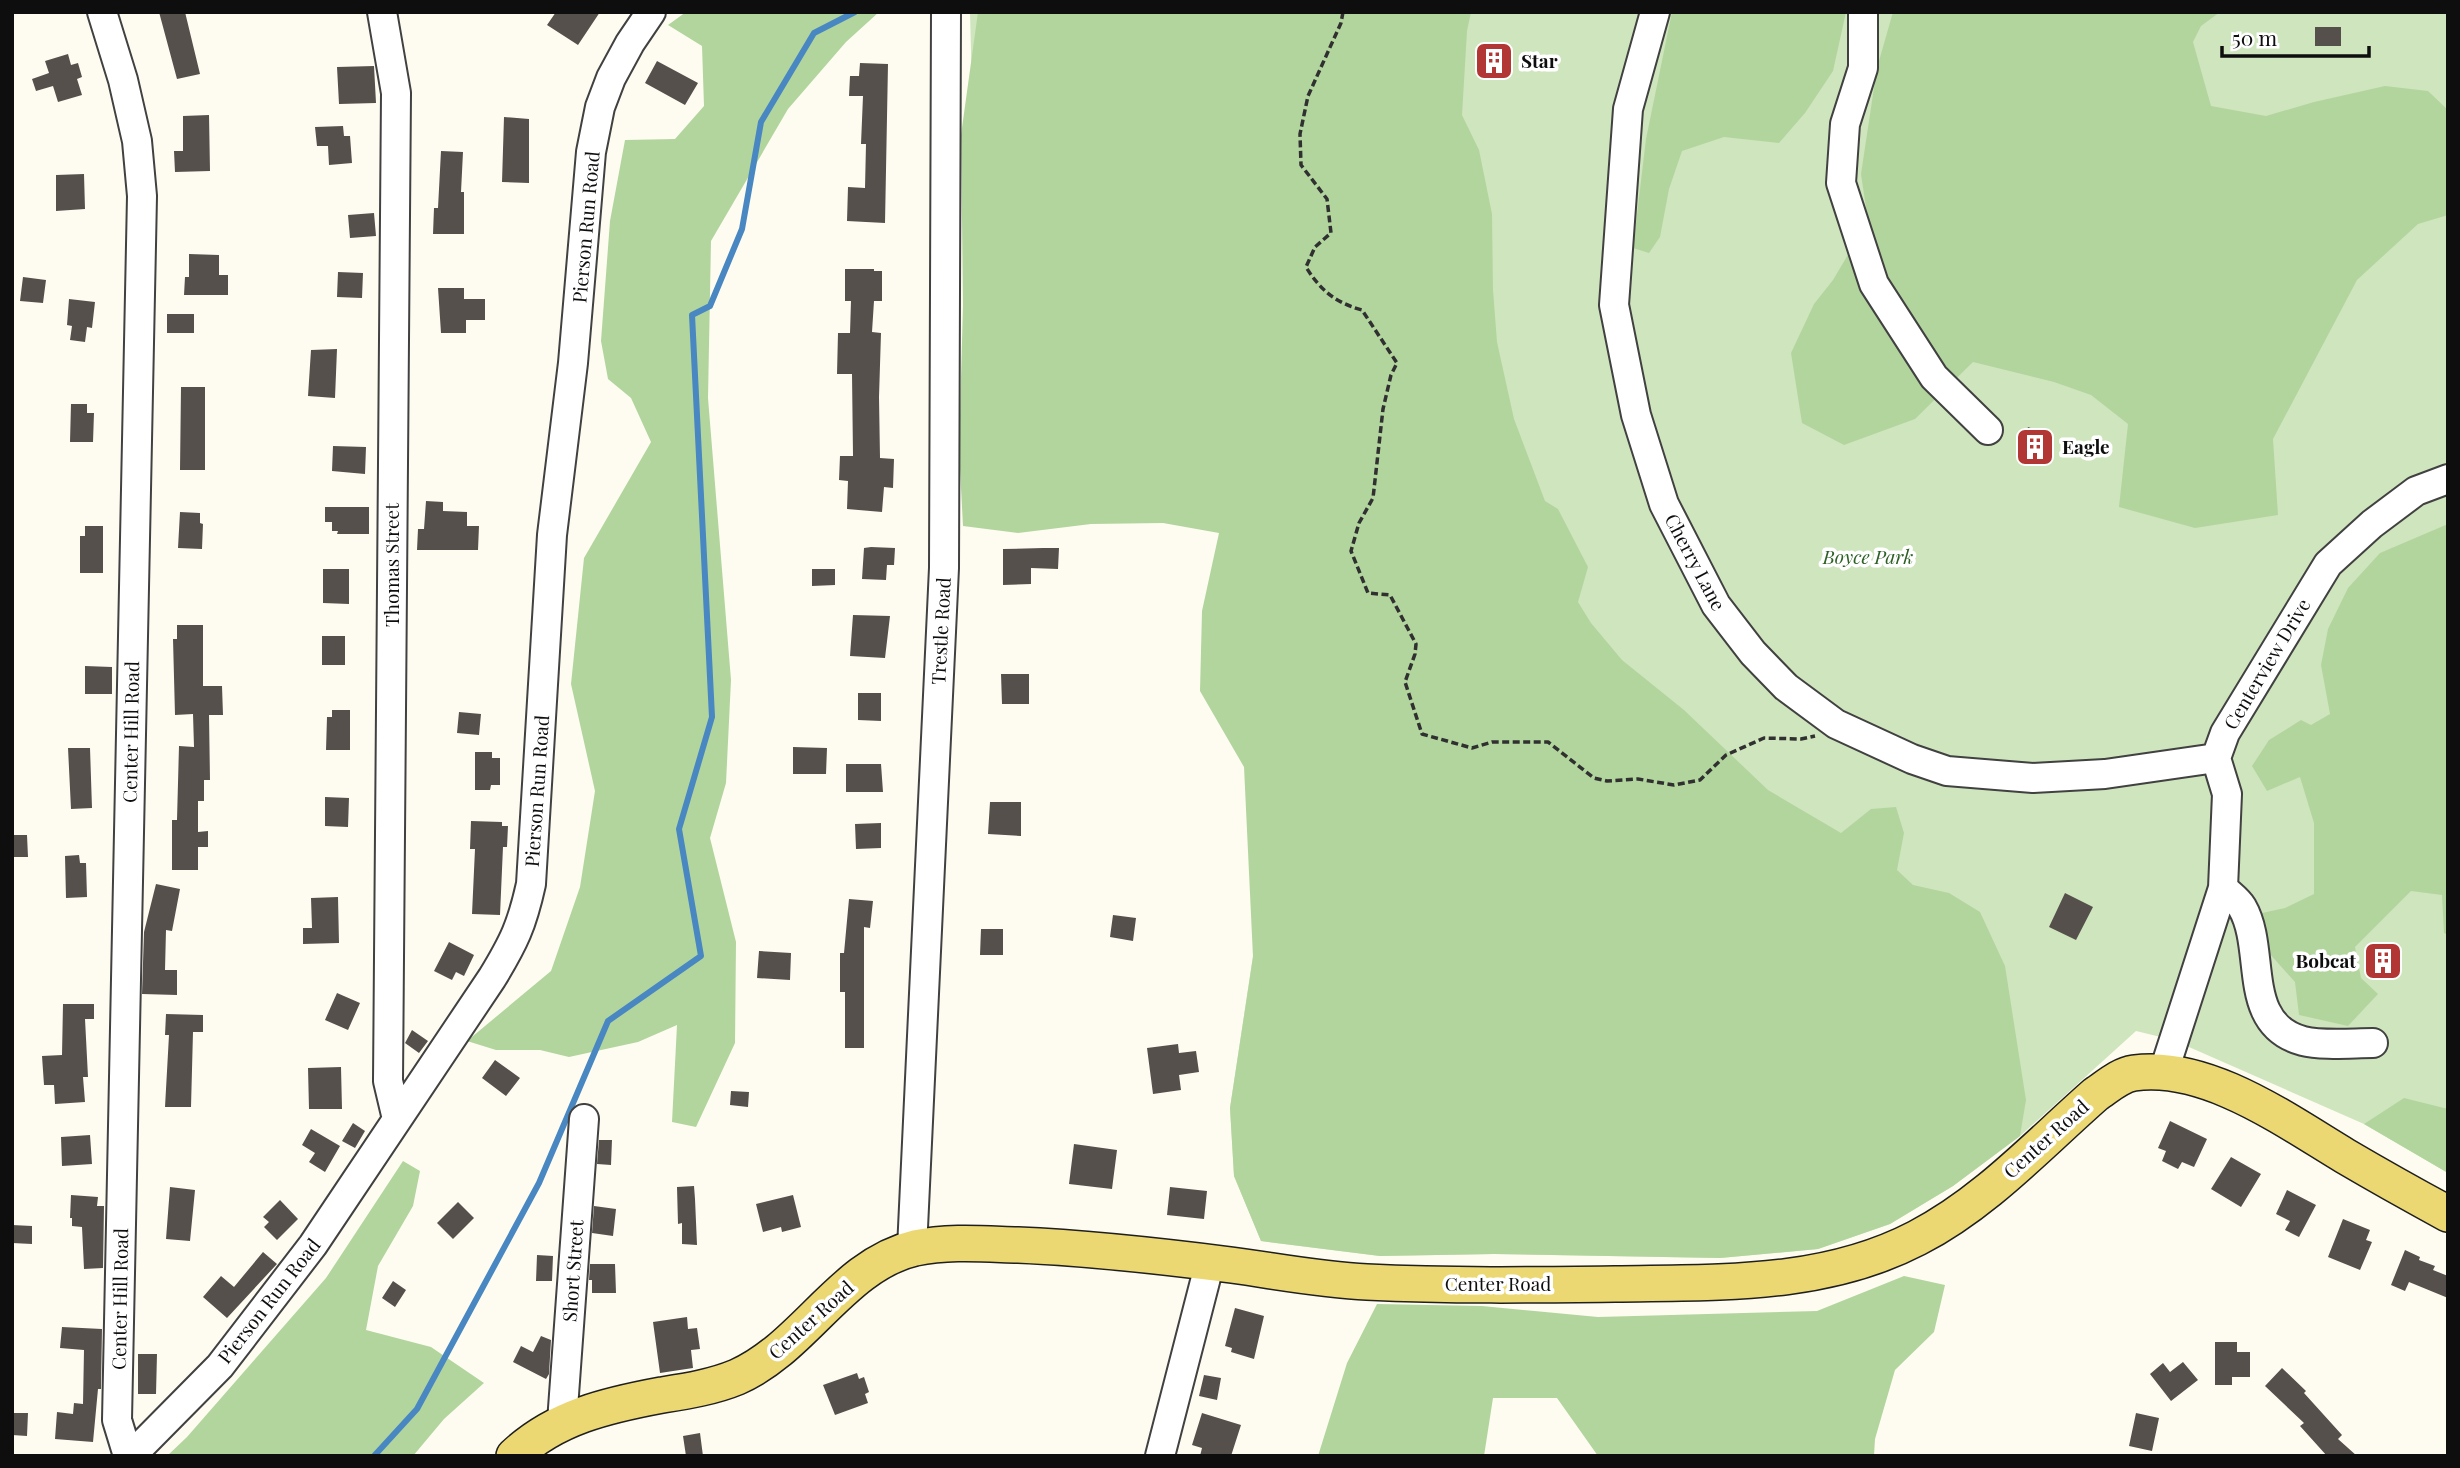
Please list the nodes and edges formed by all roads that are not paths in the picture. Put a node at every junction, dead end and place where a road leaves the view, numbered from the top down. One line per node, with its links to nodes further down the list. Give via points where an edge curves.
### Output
1 (102, 12): 19 (street, Center Hill Road, via 137,141 142,196 117,1420)
2 (382, 12): 13 (street, Thomas Street, via 396,93 388,1081)
3 (652, 12): 13 (street, Pierson Run Road, via 611,78 591,152 575,349 552,535 531,884 524,916 492,978)
4 (946, 12): 16 (street, Trestle Road, via 944,568)
5 (1655, 12): 9 (street, Cherry Lane, via 1628,109 1614,304 1636,415 1664,503 1716,605 1786,687 1836,724 1947,771 2033,778 2105,774)
6 (1863, 12): 7 (street, via 1863,68 1845,124 1841,183 1874,284 1934,377)
7 (1988, 430)
8 (2448, 480): 9 (street, Centerview Drive, via 2416,491 2328,564 2225,733)
9 (2216, 758): 10 (street, via 2227,794)
10 (2223, 888): 11 (street, via 2241,905 2252,932 2265,1012 2283,1033 2304,1042); 12 (street)
11 (2373, 1043)
12 (2163, 1074): 15 (main road, Center Road, via 2199,1079 2246,1098); 17 (main road, Center Road, via 2133,1073 2115,1080 1969,1206 1919,1237 1880,1255 1798,1276 1734,1282 1519,1285 1363,1282)
13 (397, 1119): 19 (street, Pierson Run Road, via 313,1245 220,1366)
14 (584, 1119): 18 (street, Short Street)
15 (2448, 1214)
16 (912, 1249): 17 (main road, Center Road, via 962,1243 1044,1246); 18 (main road, Center Road, via 851,1282 773,1357 736,1378 701,1389 613,1404)
17 (1210, 1262): 21 (street)
18 (562, 1422): 20 (main road, Center Road)
19 (130, 1456)
20 (514, 1456)
21 (1160, 1456)

